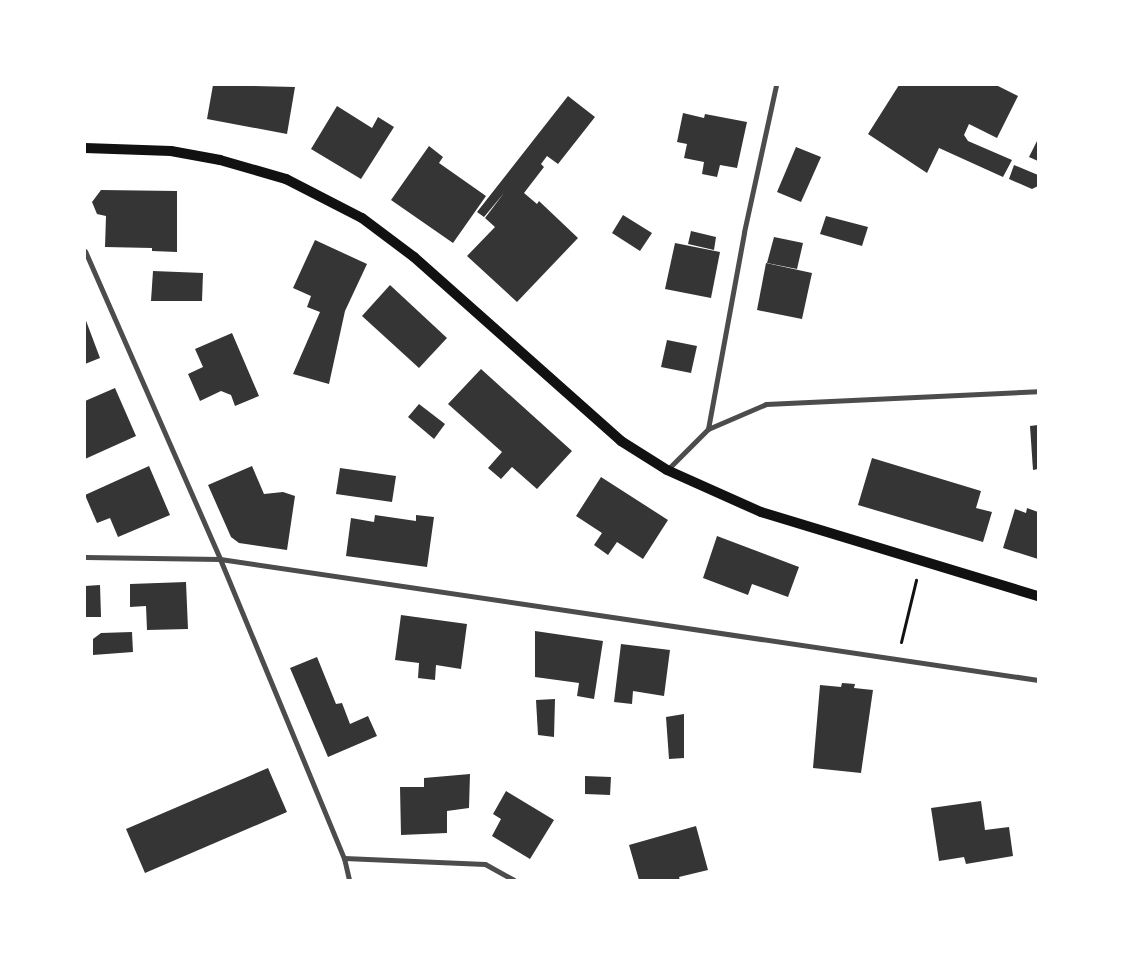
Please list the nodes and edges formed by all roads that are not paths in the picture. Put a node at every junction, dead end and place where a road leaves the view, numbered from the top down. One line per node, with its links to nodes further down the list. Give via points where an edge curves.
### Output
1 (776, 85): 5 (street, via 744,232)
2 (85, 148): 6 (main road, via 162,150 220,160 286,179 332,201 362,218 414,257 621,441)
3 (85, 251): 8 (street)
4 (1038, 390): 5 (street, via 766,404)
5 (708, 429): 6 (street)
6 (667, 470): 9 (main road, via 761,512)
7 (85, 557): 8 (street)
8 (220, 559): 10 (street); 11 (street)
9 (1038, 596)
10 (1038, 680)
11 (344, 858): 12 (street); 13 (street, via 485,864)
12 (349, 880)
13 (514, 880)

